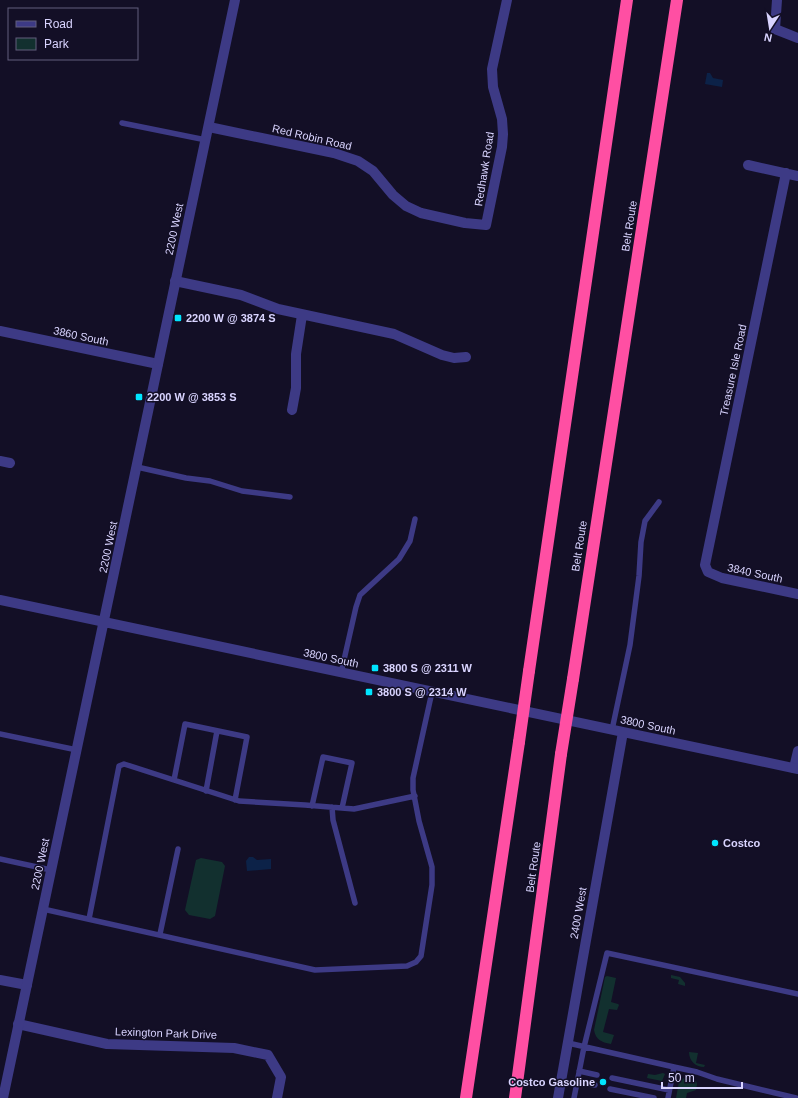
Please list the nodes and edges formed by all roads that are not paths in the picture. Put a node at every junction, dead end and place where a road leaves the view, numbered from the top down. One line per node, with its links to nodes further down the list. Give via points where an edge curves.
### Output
1 (235, 0): 8 (street, 2200 West)
2 (507, 0): 13 (street, Redhawk Road, via 492,68 493,87 502,119 502,147)
3 (627, 0): 69 (highway, bridge)
4 (676, 0): 70 (highway, Belt Route, bridge, via 561,754)
5 (777, 0): 6 (street, via 775,30)
6 (798, 38)
7 (122, 123): 9 (lane)
8 (209, 127): 9 (street, 2200 West); 13 (street, Red Robin Road, via 334,153 358,161 373,171 406,206 421,213)
9 (206, 140): 14 (street, 2200 West)
10 (748, 165): 11 (street)
11 (786, 173): 12 (street); 26 (street, Treasure Isle Road, via 706,557 705,565)
12 (798, 176)
13 (486, 225)
14 (175, 281): 15 (street, via 241,295); 18 (street, 2200 West)
15 (302, 315): 17 (street, via 394,334 454,358); 19 (street)
16 (0, 331): 18 (street, 3860 South)
17 (466, 356)
18 (158, 364): 22 (street, 2200 West)
19 (292, 410)
20 (0, 461): 21 (street)
21 (10, 463)
22 (137, 467): 23 (lane, via 210,481 242,491); 29 (street, 2200 West)
23 (290, 497)
24 (659, 502): 32 (lane, via 645,521 630,645)
25 (415, 519): 30 (lane, via 410,541 399,559 360,596)
26 (708, 572): 27 (street, 3840 South, via 722,578)
27 (798, 594)
28 (0, 600): 29 (street, 3800 South)
29 (104, 622): 30 (street, 3800 South); 36 (street, 2200 West)
30 (342, 673): 31 (street, 3800 South)
31 (432, 692): 32 (street, 3800 South); 41 (lane, via 413,778)
32 (612, 730): 34 (street, 3800 South)
33 (217, 731): 39 (lane, via 185,724); 40 (lane); 42 (lane, via 247,737)
34 (622, 732): 38 (street, 3800 South); 57 (street, 2400 West)
35 (0, 734): 36 (lane)
36 (77, 750): 48 (street, 2200 West)
37 (798, 751): 38 (street)
38 (796, 769)
39 (174, 780): 40 (lane); 51 (lane, via 124,764 119,766)
40 (206, 791): 42 (lane)
41 (414, 796): 45 (lane, via 354,809); 52 (lane, via 432,867 432,885 421,956 416,962 407,966 316,970)
42 (235, 800): 43 (lane)
43 (312, 806): 44 (lane); 45 (lane, via 323,758 352,763)
44 (332, 807): 45 (lane); 49 (lane, via 333,820)
45 (342, 808)
46 (178, 849): 52 (lane)
47 (0, 859): 48 (lane)
48 (51, 870): 50 (street, 2200 West)
49 (355, 903)
50 (43, 909): 51 (lane); 54 (street, 2200 West)
51 (89, 918): 52 (lane)
52 (160, 934)
53 (0, 980): 54 (street)
54 (27, 985): 56 (street, 2200 West)
55 (798, 994): 58 (lane, via 607,953)
56 (18, 1024): 67 (street, 2200 West); 68 (street, Lexington Park Drive, via 107,1044 234,1048 268,1055 281,1077)
57 (568, 1044): 58 (lane); 71 (street, 2400 West)
58 (584, 1046): 59 (lane); 60 (lane)
59 (674, 1067): 66 (lane); 75 (lane)
60 (579, 1071): 61 (lane); 63 (lane)
61 (597, 1075)
62 (612, 1078): 66 (lane)
63 (577, 1082): 64 (lane); 72 (lane)
64 (595, 1085)
65 (610, 1089): 73 (lane)
66 (669, 1090): 74 (lane)
67 (3, 1098)
68 (277, 1098)
69 (466, 1098)
70 (515, 1098)
71 (558, 1098)
72 (575, 1098)
73 (654, 1098)
74 (668, 1098)
75 (796, 1098)

